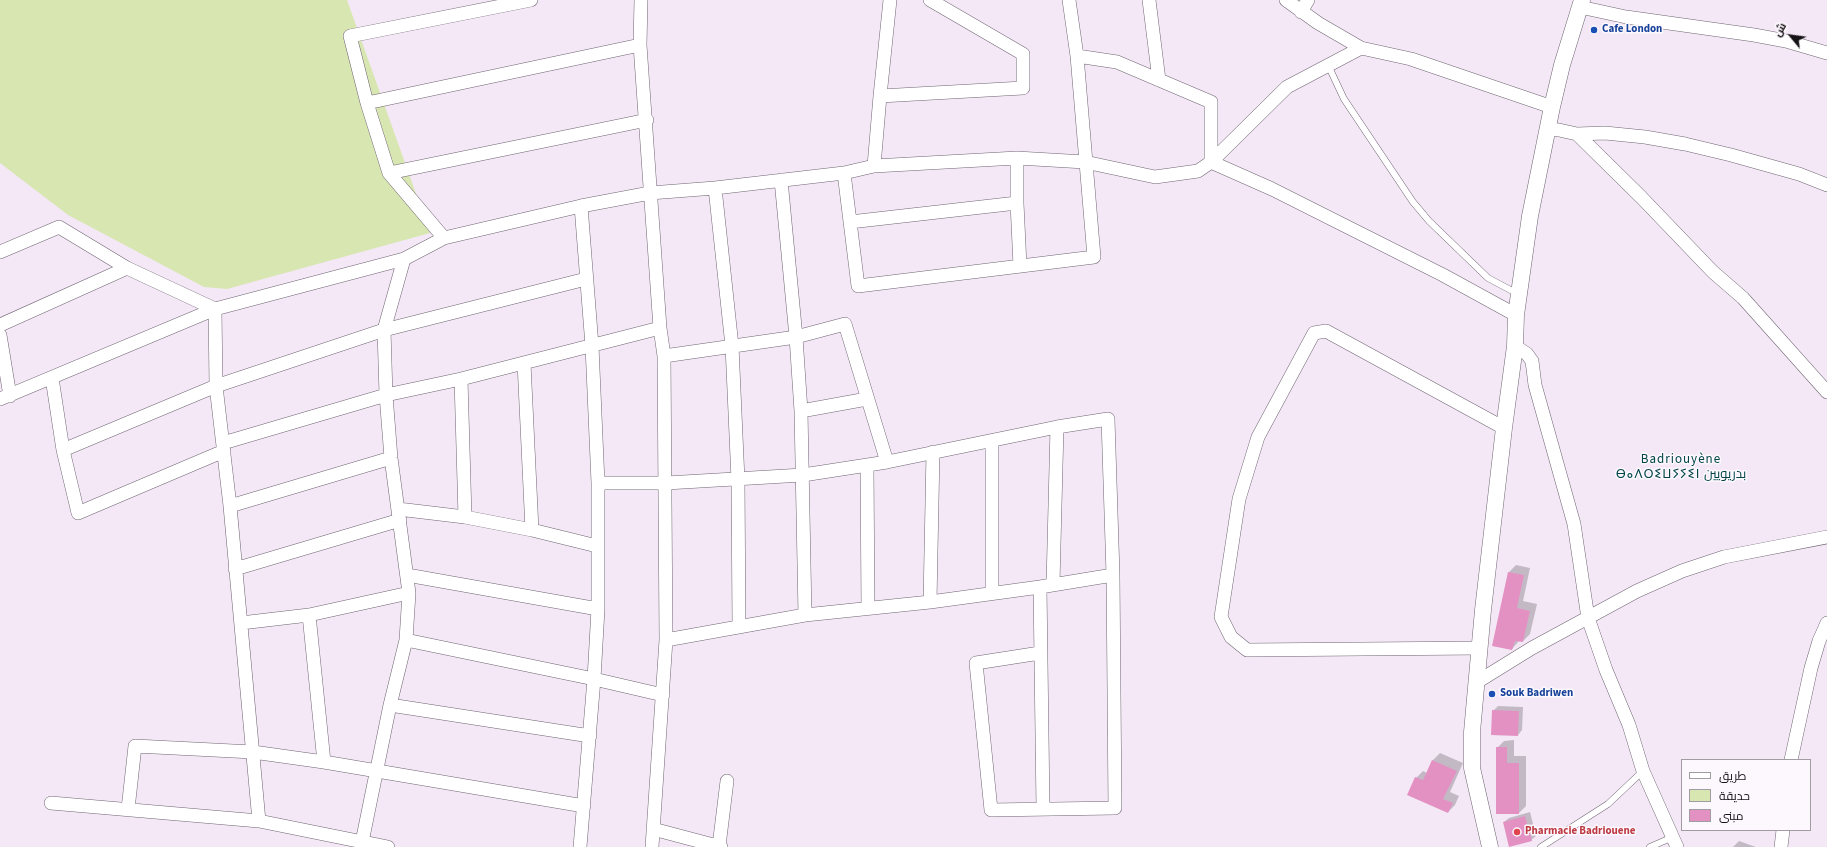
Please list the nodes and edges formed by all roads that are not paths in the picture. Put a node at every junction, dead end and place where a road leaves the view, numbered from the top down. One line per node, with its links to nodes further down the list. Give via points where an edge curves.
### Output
1 (531, 0): 18 (street, via 350,36)
2 (641, 0): 11 (street)
3 (890, 0): 17 (street)
4 (930, 0): 17 (street, via 1023,54 1023,88)
5 (1149, 0): 16 (street)
6 (1286, 0): 10 (street)
7 (1308, 0): 10 (street)
8 (1067, 1): 14 (street)
9 (1581, 4): 13 (street, via 1626,17 1754,35); 19 (street)
10 (1301, 12): 12 (street)
11 (640, 45): 18 (street); 20 (street)
12 (1361, 48): 15 (street); 19 (street, via 1411,59)
13 (1827, 53)
14 (1077, 56): 16 (street, via 1117,62); 24 (street)
15 (1328, 65): 25 (street, via 1300,78 1278,94); 42 (lane, via 1344,99 1413,202 1488,278)
16 (1159, 80): 25 (street, via 1211,102)
17 (880, 96): 26 (street)
18 (367, 103): 27 (street)
19 (1552, 107): 21 (street)
20 (647, 120): 27 (street); 32 (street)
21 (1547, 129): 22 (street); 42 (street)
22 (1577, 134): 30 (street, via 1604,133 1685,144 1799,174); 58 (street, via 1743,298)
23 (1017, 158): 24 (street); 26 (street); 33 (street)
24 (1085, 162): 25 (street, via 1155,177 1198,170); 39 (street, via 1094,257)
25 (1211, 162): 44 (street, via 1286,196)
26 (874, 166): 28 (street)
27 (389, 173): 36 (street)
28 (844, 173): 29 (street); 35 (street)
29 (780, 180): 31 (street); 49 (street)
30 (1827, 185)
31 (715, 188): 32 (street); 51 (street)
32 (650, 193): 34 (street); 46 (street)
33 (1017, 203): 35 (street); 39 (street)
34 (581, 206): 36 (street); 41 (street)
35 (850, 222): 39 (street, via 858,286)
36 (444, 238): 38 (street)
37 (0, 252): 40 (street, via 59,227)
38 (404, 259): 43 (street); 47 (street)
39 (1020, 266)
40 (128, 268): 43 (street); 45 (street)
41 (586, 279): 47 (street); 50 (street)
42 (1518, 294): 44 (street)
43 (215, 310): 55 (street); 57 (street)
44 (1516, 315): 52 (street)
45 (0, 325)
46 (660, 328): 50 (street); 53 (street)
47 (384, 330): 57 (street); 59 (street)
48 (0, 335): 60 (street)
49 (796, 337): 51 (street); 61 (street, via 845,324); 62 (street)
50 (592, 346): 54 (street); 74 (street)
51 (732, 346): 53 (street); 73 (street)
52 (1515, 346): 64 (street); 93 (street, via 1532,361 1535,385 1574,524)
53 (664, 356): 75 (street)
54 (524, 363): 56 (street); 79 (street)
55 (52, 378): 60 (street); 67 (street)
56 (461, 379): 59 (street); 78 (street)
57 (216, 386): 66 (street); 67 (street)
58 (1827, 392)
59 (386, 395): 66 (street); 69 (street)
60 (5, 397)
61 (867, 399): 62 (street); 70 (street)
62 (801, 411): 72 (street)
63 (1057, 427): 65 (street); 84 (street, via 1108,419); 85 (street)
64 (1504, 428): 99 (street); 99 (street, via 1326,330 1314,333 1258,437 1239,499 1221,617 1231,637 1248,650)
65 (992, 442): 68 (street); 87 (street)
66 (224, 447): 67 (street, via 78,512); 76 (street)
67 (63, 450)
68 (933, 452): 70 (street); 88 (street)
69 (391, 458): 76 (street); 77 (street)
70 (887, 462): 71 (street)
71 (867, 466): 72 (street); 89 (street)
72 (803, 475): 73 (street); 92 (street)
73 (738, 480): 75 (street); 96 (street)
74 (598, 483): 75 (street); 81 (street)
75 (666, 483): 98 (street)
76 (230, 506): 82 (street)
77 (399, 514): 78 (street); 82 (street); 83 (street)
78 (465, 517): 79 (street)
79 (532, 530): 81 (street)
80 (1827, 537): 93 (street, via 1724,557 1682,571 1637,591)
81 (597, 546): 90 (street)
82 (235, 569): 94 (street)
83 (407, 575): 86 (street); 90 (street)
84 (1113, 575): 85 (street); 114 (street, via 1115,808)
85 (1047, 586): 87 (street); 100 (street)
86 (409, 593): 91 (street); 97 (street)
87 (992, 593): 88 (street)
88 (930, 602): 89 (street)
89 (868, 608): 92 (street)
90 (598, 609): 101 (street)
91 (309, 615): 94 (street); 108 (street)
92 (805, 615): 96 (street)
93 (1588, 618): 102 (street); 110 (street, via 1629,725)
94 (241, 623): 106 (street)
95 (1827, 623): 107 (street, via 1811,668)
96 (739, 627): 98 (street)
97 (406, 640): 101 (street); 104 (street)
98 (666, 640): 103 (street)
99 (1480, 648): 102 (street)
100 (1040, 653): 114 (street); 114 (street, via 976,663 991,810)
101 (594, 679): 103 (street); 105 (street)
102 (1477, 682): 125 (street, via 1472,732 1472,768)
103 (663, 695): 117 (street)
104 (390, 705): 105 (street); 109 (street)
105 (590, 736): 113 (street)
106 (253, 752): 108 (street); 115 (street, via 135,746); 116 (street)
107 (1791, 759)
108 (324, 762): 109 (street)
109 (377, 771): 113 (street); 120 (street)
110 (1643, 771): 119 (street); 126 (lane, via 1608,804)
111 (727, 781): 124 (street)
112 (51, 803): 115 (street)
113 (584, 806): 122 (street)
114 (1043, 808)
115 (128, 809): 116 (street)
116 (259, 821): 120 (street)
117 (653, 829): 123 (street); 124 (street)
118 (1783, 831): 128 (street)
119 (1675, 842): 127 (lane)
120 (362, 844): 121 (street)
121 (388, 847)
122 (580, 847)
123 (652, 847)
124 (720, 847)
125 (1490, 847)
126 (1541, 847)
127 (1650, 847)
128 (1781, 847)

